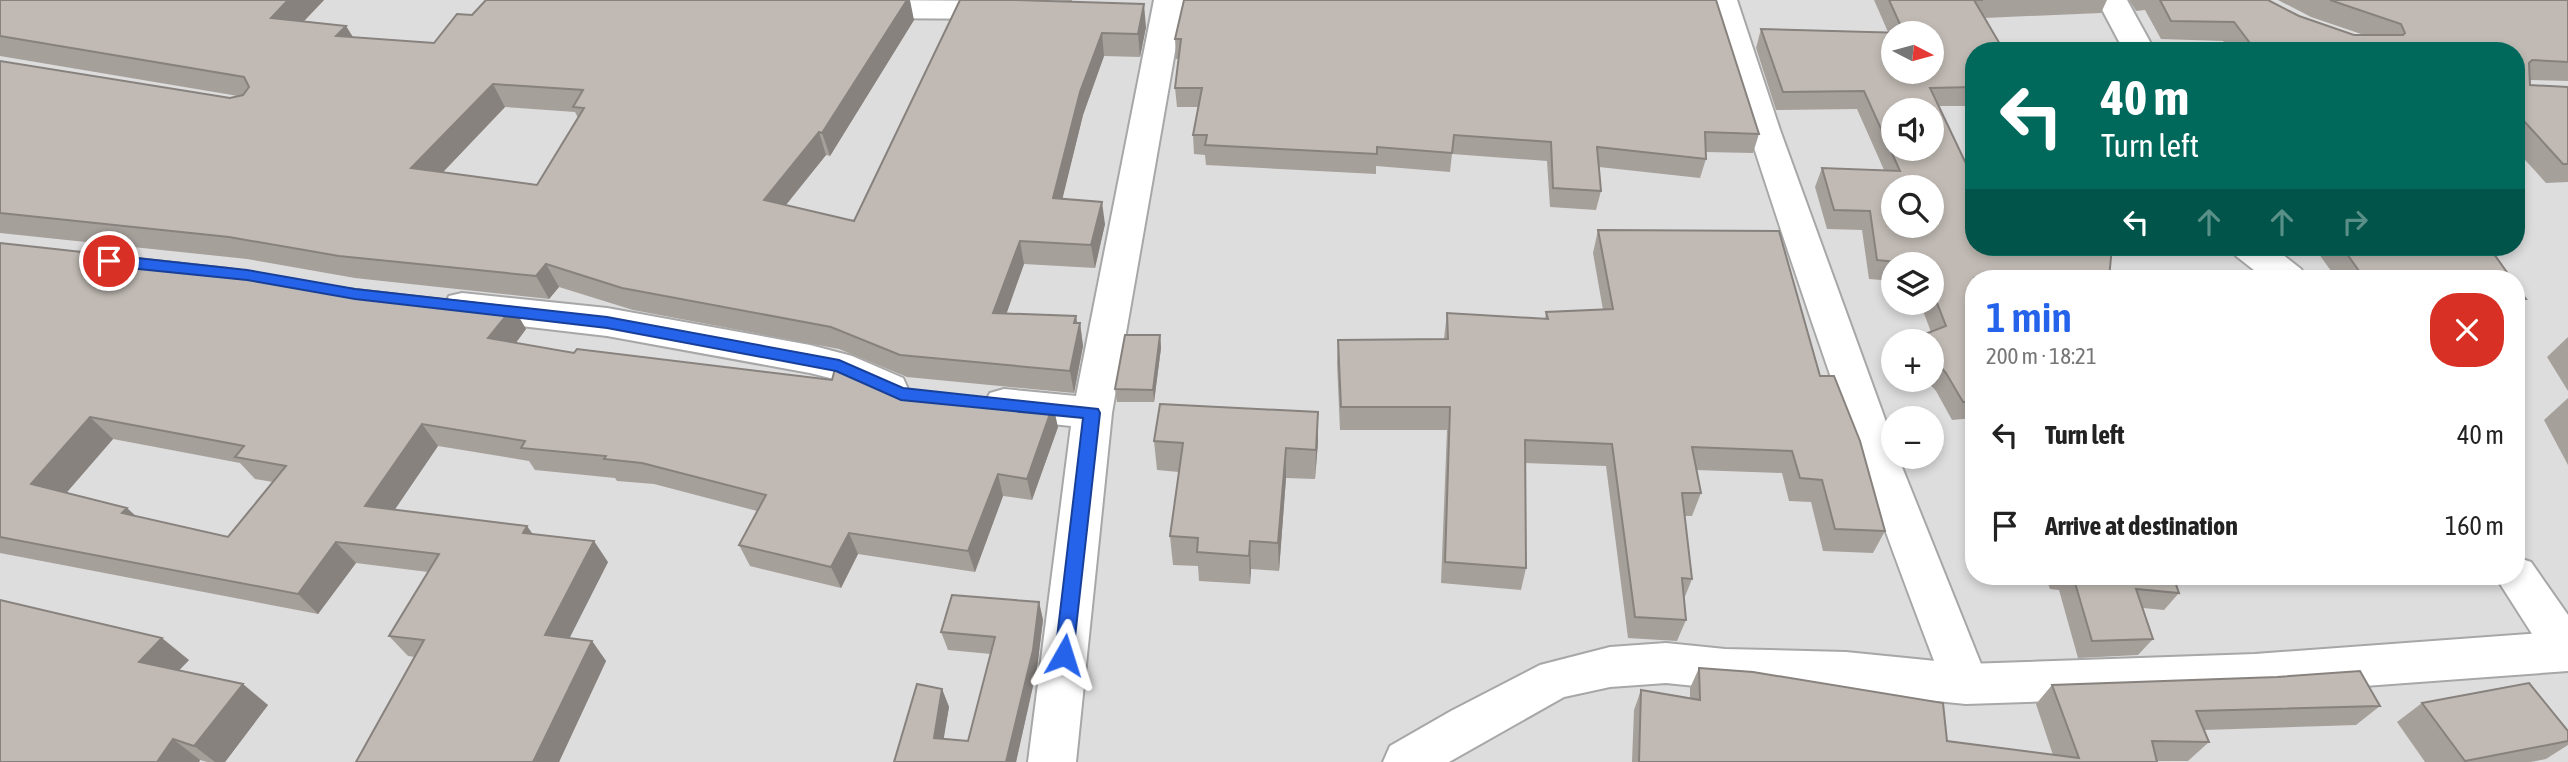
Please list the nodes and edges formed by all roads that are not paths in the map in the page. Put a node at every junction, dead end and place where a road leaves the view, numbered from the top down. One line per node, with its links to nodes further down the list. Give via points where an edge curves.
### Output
1 (1722, 0): 15 (street, via 1894,503)
2 (2112, 0): 6 (street)
3 (832, 8): 4 (street)
4 (1041, 9)
5 (1157, 10): 12 (street)
6 (2135, 42)
7 (2260, 256): 8 (street)
8 (2278, 270)
9 (434, 303): 10 (street, via 607,323 810,359 839,366 901,394)
10 (929, 397)
11 (969, 401): 12 (street)
12 (1092, 413): 16 (street)
13 (2523, 585): 14 (street)
14 (2568, 651): 15 (street, via 2255,674)
15 (1966, 684): 17 (street, via 1846,672 1666,663 1610,667 1556,679)
16 (1052, 762)
17 (1407, 762)

